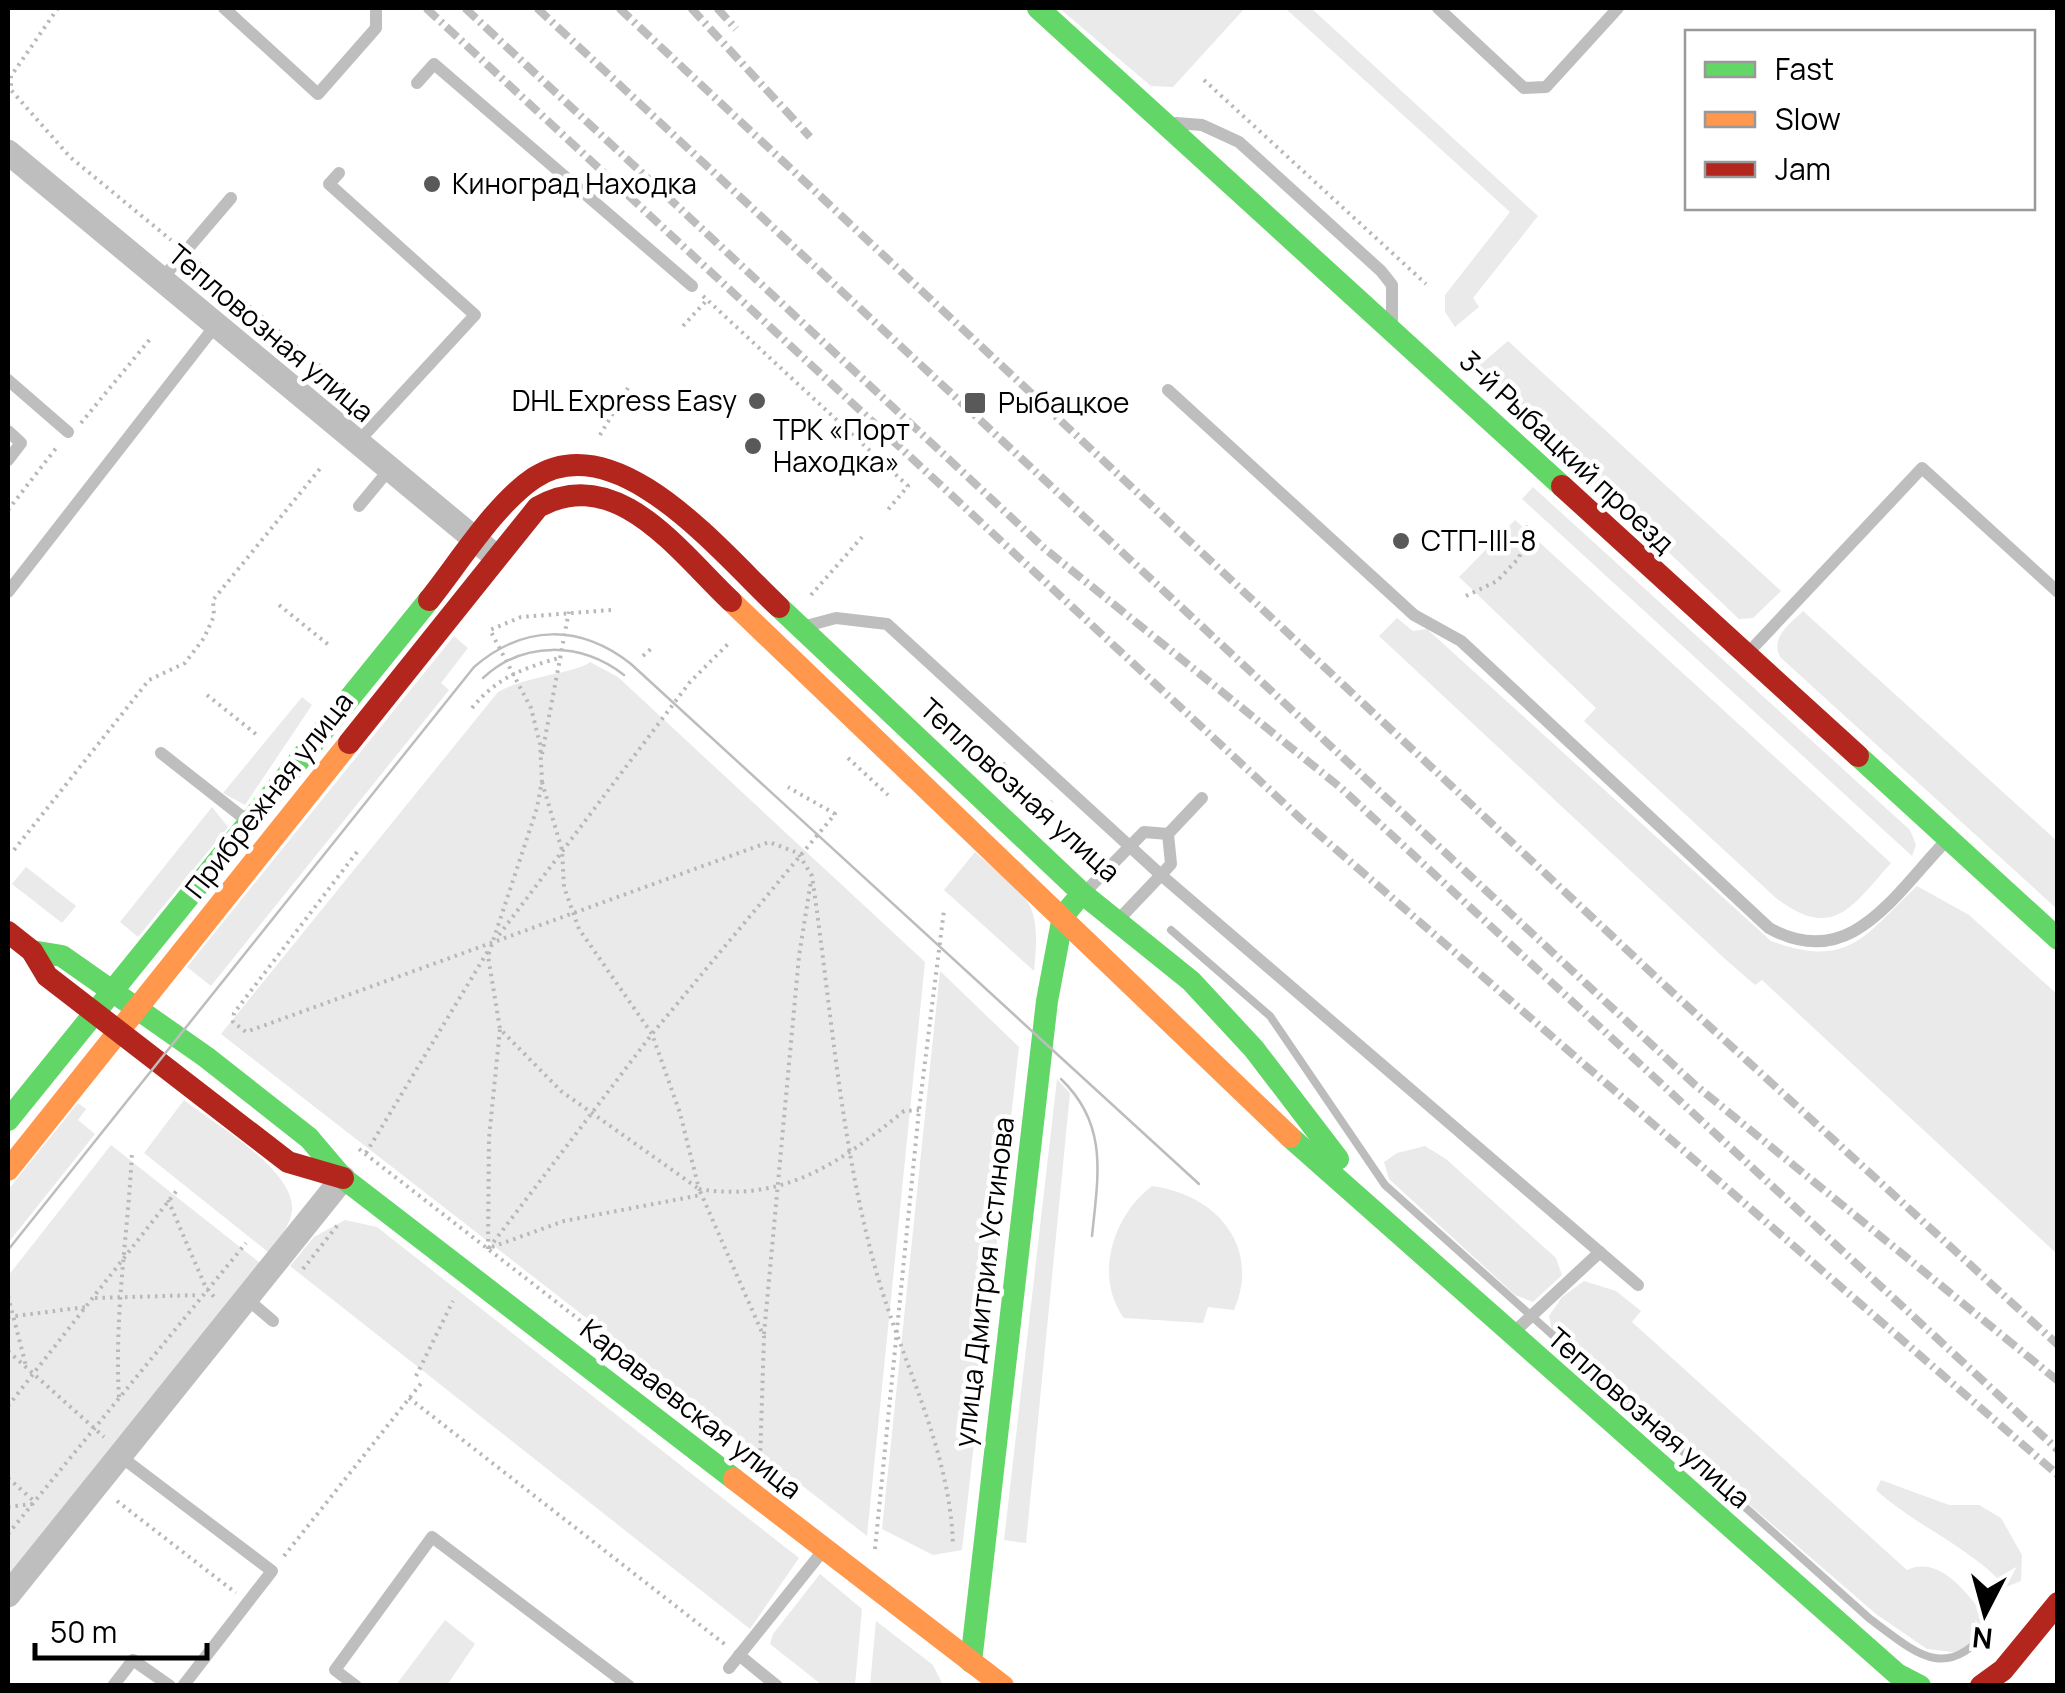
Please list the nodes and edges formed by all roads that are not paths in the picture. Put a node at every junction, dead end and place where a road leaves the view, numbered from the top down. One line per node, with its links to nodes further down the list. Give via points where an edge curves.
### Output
1 (224, 8): 2 (lane, via 318,94 376,28)
2 (376, 8)
3 (1038, 8): 7 (street, 3-й Рыбацкий проезд)
4 (1438, 8): 5 (lane, via 1524,88 1546,87)
5 (1618, 8)
6 (417, 83): 12 (lane, via 434,64)
7 (1164, 122): 14 (street, 3-й Рыбацкий проезд); 14 (lane, via 1202,125 1239,142 1381,271 1392,285)
8 (8, 152): 11 (street, Тепловозная улица)
9 (339, 173): 19 (lane, via 329,184 475,315)
10 (231, 198): 11 (lane)
11 (161, 280): 13 (street, Тепловозная улица)
12 (692, 286)
13 (215, 326): 19 (street, Тепловозная улица); 27 (lane)
14 (1392, 331): 30 (street, 3-й Рыбацкий проезд)
15 (8, 380): 18 (lane)
16 (1168, 390): 36 (lane, via 1414,615 1461,641 1769,928 1792,941 1841,940 1863,927)
17 (8, 431): 20 (lane, via 22,443)
18 (68, 432)
19 (356, 444): 22 (street, Тепловозная улица)
20 (8, 460)
21 (596, 465): 25 (street, Прибрежная улица, via 551,468 530,479); 29 (street, Тепловозная улица, via 620,470 666,501)
22 (388, 471): 24 (lane); 25 (street, Тепловозная улица)
23 (598, 492): 26 (street, Прибрежная улица, via 576,490 547,501); 40 (street, Тепловозная улица, via 643,518)
24 (359, 506)
25 (477, 541): 26 (street, Тепловозная улица); 33 (street, Прибрежная улица)
26 (497, 558): 35 (street, Прибрежная улица)
27 (8, 592)
28 (2058, 592): 30 (lane, via 1922,468)
29 (798, 627): 37 (lane, via 836,618 887,624); 39 (street, Тепловозная улица)
30 (1746, 656): 36 (street, 3-й Рыбацкий проезд)
31 (160, 753): 33 (lane)
32 (1202, 798): 34 (lane)
33 (250, 823): 35 (lane); 45 (street, Прибрежная улица)
34 (1168, 834): 37 (lane, via 1144,832); 38 (lane, via 1171,864)
35 (270, 839): 46 (street, Прибрежная улица)
36 (1947, 840): 43 (street, 3-й Рыбацкий проезд)
37 (1130, 846): 38 (lane); 39 (lane)
38 (1161, 875): 41 (lane); 53 (lane)
39 (1083, 894): 40 (street); 41 (street, Тепловозная улица)
40 (1063, 916): 52 (street, Тепловозная улица); 64 (street, улица Дмитрия Устинова, via 1043,1028)
41 (1120, 918): 52 (street, Тепловозная улица, via 1220,1008 1326,1142)
42 (8, 932): 44 (street, Караваевская улица)
43 (2058, 939)
44 (32, 951): 45 (street, Караваевская улица, via 62,956); 47 (street, Караваевская улица, via 47,976)
45 (112, 992): 46 (street, Караваевская улица); 47 (street, Прибрежная улица)
46 (138, 1010): 48 (street, Прибрежная улица); 51 (street, Караваевская улица, via 309,1138)
47 (94, 1012): 48 (street, Караваевская улица); 49 (street, Прибрежная улица)
48 (120, 1032): 50 (street, Прибрежная улица); 51 (street, Караваевская улица, via 288,1162)
49 (8, 1120)
50 (8, 1170)
51 (342, 1178): 55 (street); 59 (street, Караваевская улица)
52 (1364, 1204): 57 (street, Тепловозная улица)
53 (1600, 1252): 54 (lane); 57 (lane)
54 (1638, 1285)
55 (240, 1308): 56 (lane); 58 (street)
56 (273, 1320)
57 (1518, 1329): 73 (street, Тепловозная улица, via 1896,1674)
58 (120, 1456): 60 (street); 68 (lane, via 272,1571)
59 (824, 1550): 62 (lane); 64 (street, Караваевская улица)
60 (8, 1595)
61 (2058, 1603): 65 (street)
62 (739, 1656): 63 (lane); 71 (lane)
63 (729, 1668)
64 (970, 1674): 72 (street, Караваевская улица)
65 (1991, 1683)
66 (113, 1686): 67 (lane, via 134,1660)
67 (170, 1686)
68 (184, 1686)
69 (356, 1686): 70 (lane, via 335,1670 432,1537)
70 (629, 1686)
71 (777, 1686)
72 (1003, 1686)
73 (1920, 1686)

